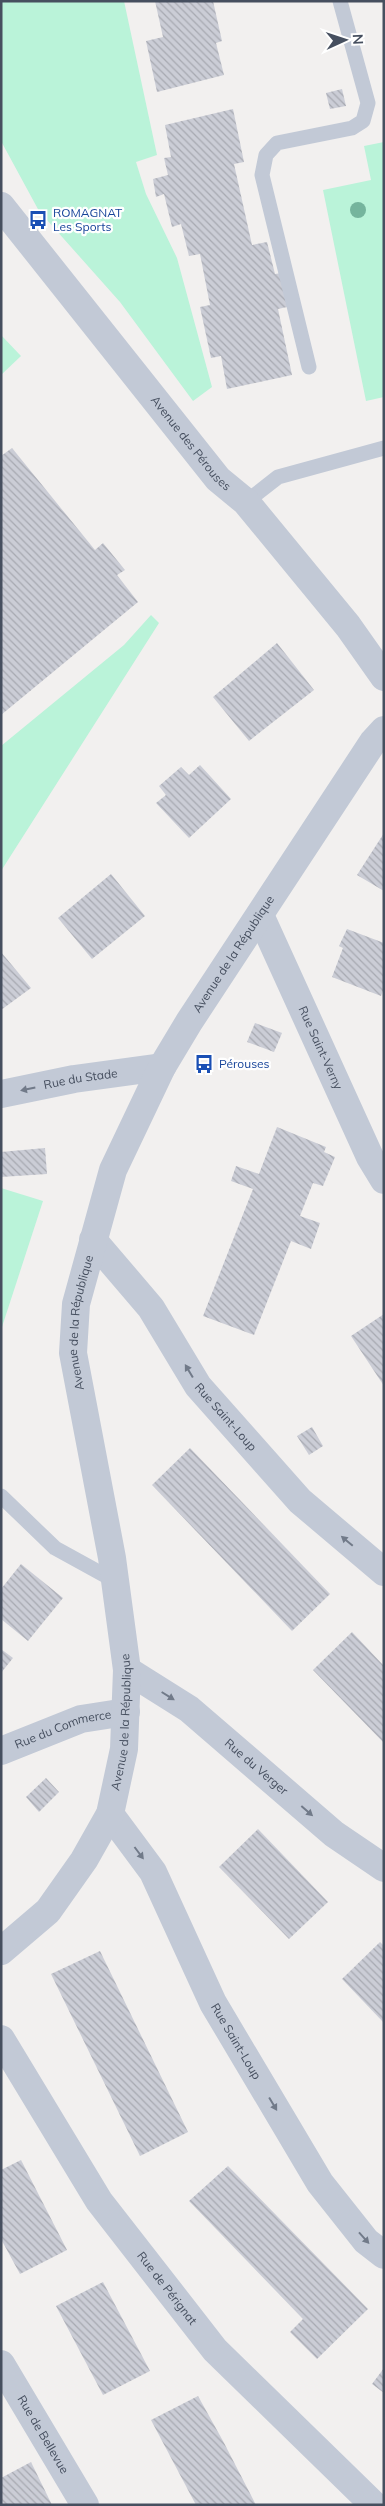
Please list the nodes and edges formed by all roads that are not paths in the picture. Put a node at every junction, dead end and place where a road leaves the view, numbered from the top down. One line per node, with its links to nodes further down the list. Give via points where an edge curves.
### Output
1 (340, 1): 3 (lane, via 368,103 363,121 352,128 277,143 266,155 262,175)
2 (1, 206): 5 (street, Avenue des Pérouses, via 218,479)
3 (309, 366)
4 (384, 448): 5 (lane, via 278,477)
5 (246, 502): 6 (street, Avenue des Pérouses, via 348,626)
6 (384, 676)
7 (384, 730): 8 (street, Avenue de la République)
8 (260, 915): 9 (street, Avenue de la République); 11 (street, Rue Saint-Verny, via 370,1157)
9 (162, 1067): 10 (street, Rue du Stade, one-way to 10, via 74,1079); 12 (street, Avenue de la République, via 112,1170)
10 (1, 1094)
11 (384, 1180)
12 (93, 1240): 14 (street, Rue Saint-Loup, one-way to 12, via 300,1501 198,1386 151,1308); 15 (street, Avenue de la République, via 76,1304 73,1353)
13 (1, 1496): 15 (lane, via 55,1548)
14 (384, 1572)
15 (115, 1581): 16 (street, Avenue de la République)
16 (127, 1670): 17 (street, Avenue de la République); 20 (street, Rue du Verger, one-way to 20, via 188,1709 334,1834)
17 (126, 1712): 18 (street, Rue du Commerce, via 81,1719); 19 (street, Avenue de la République, via 124,1749)
18 (1, 1752)
19 (110, 1814): 21 (street, Avenue de la République, via 84,1860 48,1911); 23 (street, Rue Saint-Loup, one-way to 23, via 153,1872 212,2003 320,2183 366,2241)
20 (384, 1868)
21 (1, 1951)
22 (1, 2039): 26 (street, Rue de Pérignat, via 99,2200 215,2350)
23 (384, 2255)
24 (1, 2364): 25 (street, Rue de Bellevue)
25 (85, 2505)
26 (374, 2505)

